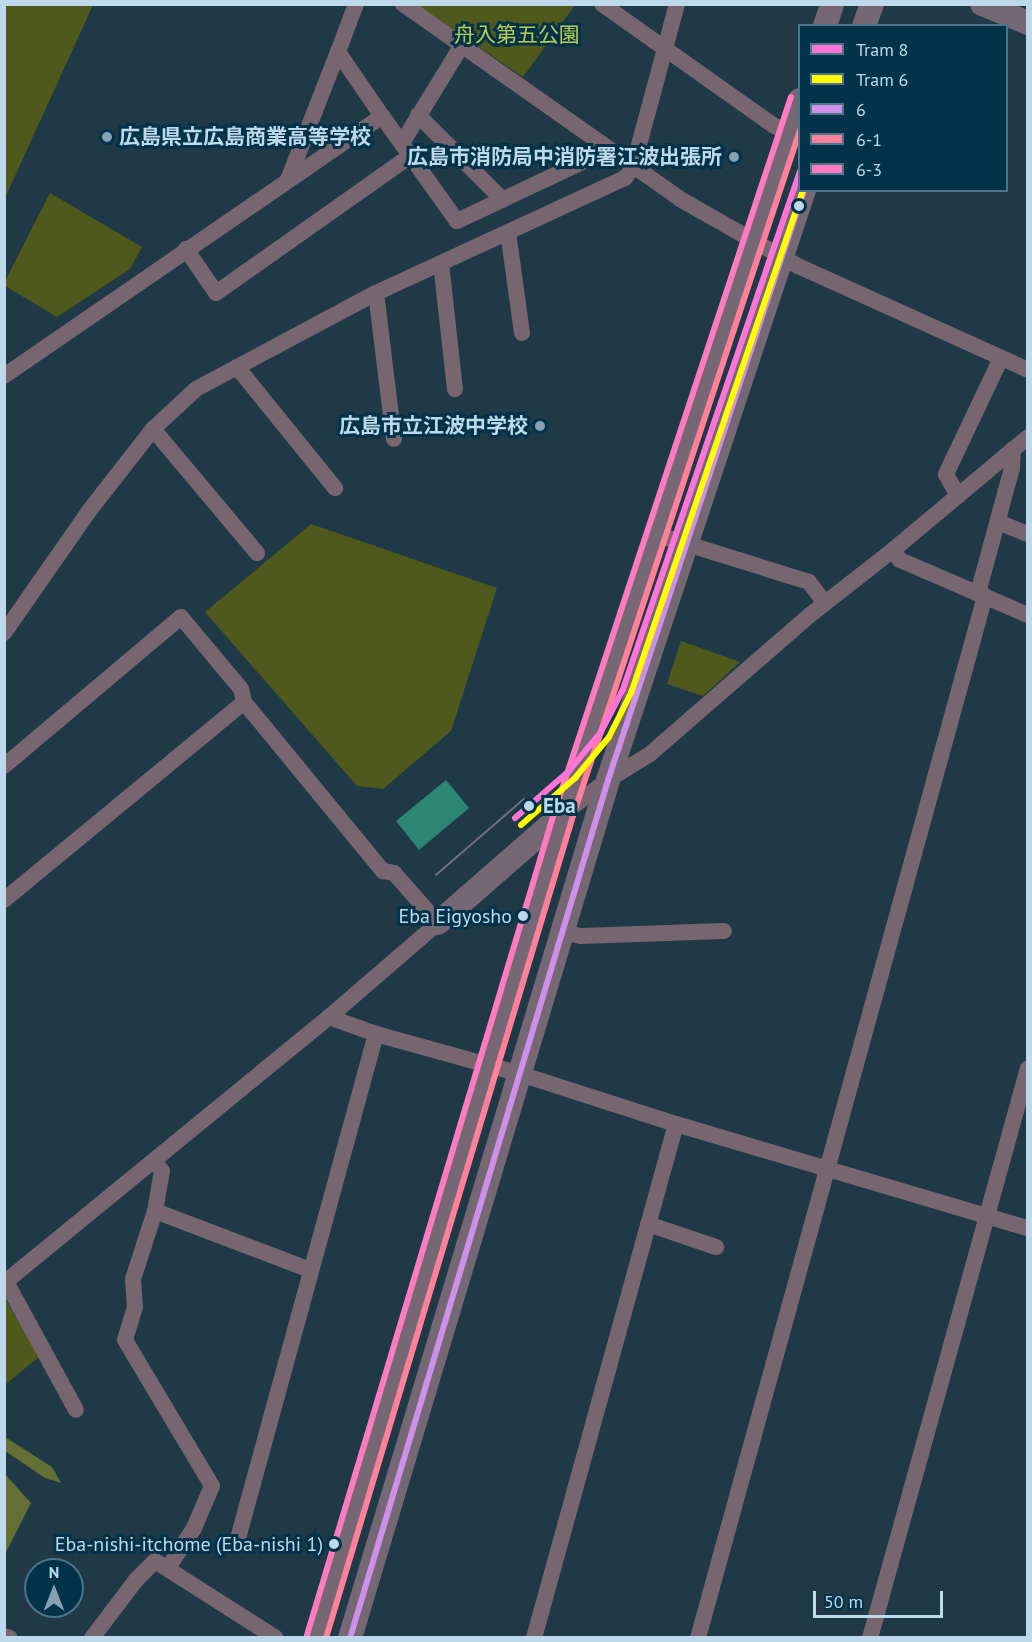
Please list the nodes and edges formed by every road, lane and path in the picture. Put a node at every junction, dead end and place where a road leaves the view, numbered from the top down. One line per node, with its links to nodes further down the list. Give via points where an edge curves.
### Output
1 (356, 4): 13 (street)
2 (403, 4): 11 (street)
3 (602, 4): 12 (street)
4 (677, 4): 12 (street)
5 (832, 4): 9 (street)
6 (872, 4): 10 (street)
7 (982, 4): 8 (street)
8 (1028, 22)
9 (826, 24)
10 (865, 24)
11 (462, 45): 15 (street); 19 (street)
12 (664, 49): 17 (street); 20 (street)
13 (338, 52): 16 (street); 21 (street)
14 (798, 106): 17 (street)
15 (418, 114): 18 (street); 23 (street)
16 (382, 116): 18 (street); 21 (street)
17 (789, 133): 25 (street)
18 (406, 149): 23 (street, via 457,221); 26 (street, via 216,293)
19 (608, 150): 20 (street); 23 (street)
20 (633, 167): 24 (street, via 625,178); 25 (street, via 680,199)
21 (288, 180): 26 (street)
22 (803, 192): 27 (street)
23 (504, 200)
24 (508, 232): 28 (street); 30 (street)
25 (754, 239): 27 (street); 43 (street)
26 (186, 249): 34 (street)
27 (782, 256): 31 (street); 45 (street)
28 (441, 263): 29 (street); 35 (street)
29 (376, 293): 32 (street); 38 (street)
30 (522, 333)
31 (1001, 358): 33 (street); 41 (street, via 946,474)
32 (237, 367): 36 (street, via 196,389); 40 (street)
33 (1028, 370)
34 (4, 376)
35 (455, 389)
36 (153, 429): 47 (street); 51 (street)
37 (1028, 436): 39 (street)
38 (394, 439)
39 (1013, 448): 41 (street); 42 (street)
40 (335, 488)
41 (958, 496): 46 (street)
42 (998, 522): 44 (street); 48 (street)
43 (655, 534): 45 (street); 55 (street)
44 (1028, 534)
45 (686, 543): 49 (street, via 809,582); 54 (street)
46 (892, 550): 48 (street, via 900,560); 49 (street)
47 (257, 553)
48 (981, 595): 50 (street); 67 (street)
49 (825, 603): 54 (street, via 650,754)
50 (1028, 615)
51 (6, 625)
52 (244, 702): 53 (street, via 241,689 181,616); 56 (street); 57 (street, via 383,871 394,873)
53 (4, 766)
54 (608, 780): 55 (street); 59 (street)
55 (564, 813): 57 (street); 62 (street)
56 (4, 900)
57 (438, 923): 60 (street)
58 (724, 931): 59 (street, via 581,936)
59 (562, 932): 64 (street)
60 (329, 1017): 61 (street); 66 (street)
61 (376, 1034): 62 (street); 73 (street)
62 (489, 1065): 64 (street); 82 (street)
63 (1028, 1068): 69 (street)
64 (520, 1074): 65 (street); 83 (street)
65 (676, 1124): 67 (street); 70 (street)
66 (154, 1162): 68 (street, via 162,1171); 74 (street)
67 (829, 1168): 69 (street); 85 (street)
68 (155, 1211): 73 (street); 77 (street, via 133,1278 135,1307 125,1340 212,1486 194,1528)
69 (987, 1214): 71 (street); 86 (street)
70 (648, 1224): 72 (street); 84 (street)
71 (1028, 1228)
72 (716, 1247)
73 (310, 1270): 76 (street)
74 (6, 1280): 75 (street)
75 (76, 1410)
76 (237, 1542)
77 (168, 1568): 80 (street, via 155,1561); 81 (street)
78 (4, 1636): 79 (street)
79 (10, 1638)
80 (92, 1638)
81 (276, 1638)
82 (316, 1638)
83 (350, 1638)
84 (534, 1638)
85 (698, 1638)
86 (870, 1638)

